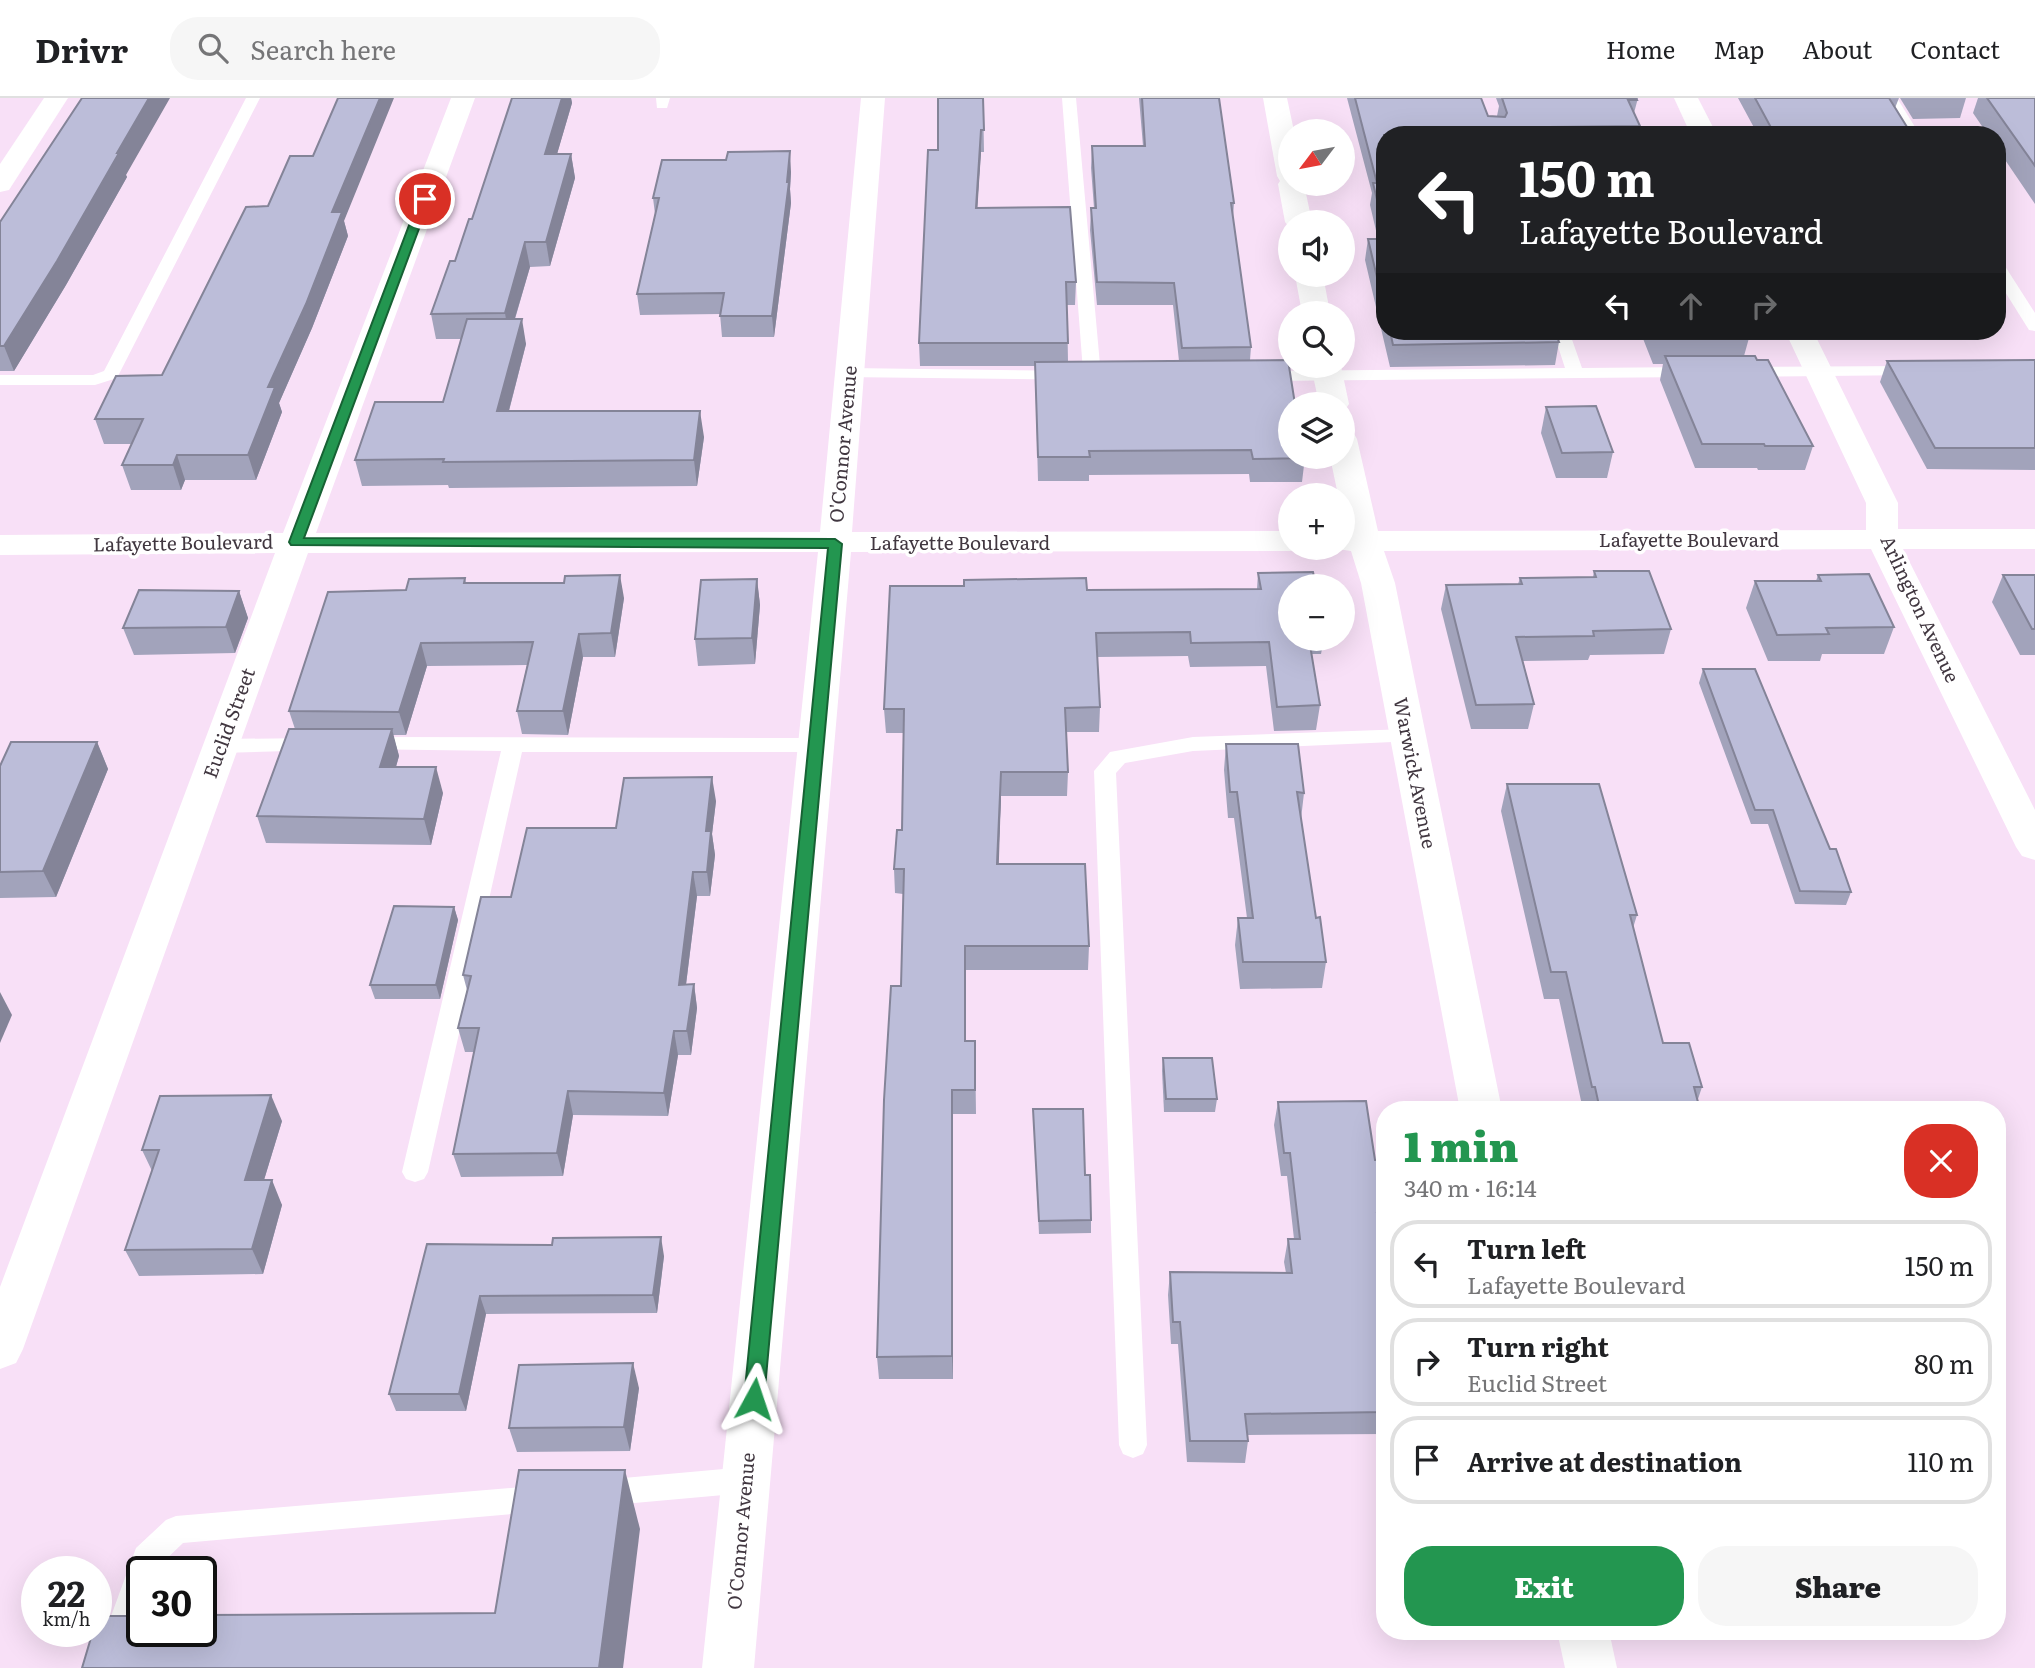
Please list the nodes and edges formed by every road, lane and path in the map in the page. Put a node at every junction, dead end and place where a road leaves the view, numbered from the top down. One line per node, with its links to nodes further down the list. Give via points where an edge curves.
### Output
1 (56, 98): 12 (street)
2 (253, 98): 24 (lane, via 111,374 95,380)
3 (463, 98): 29 (street, Euclid Street)
4 (873, 98): 20 (street, O'Connor Avenue)
5 (1069, 98): 20 (lane, via 1098,376)
6 (1275, 98): 9 (street)
7 (1686, 98): 10 (street)
8 (1890, 98): 11 (lane)
9 (1279, 119)
10 (1700, 126)
11 (1907, 126)
12 (0, 184)
13 (2006, 280): 14 (lane)
14 (2035, 326)
15 (1564, 340): 21 (lane)
16 (1804, 340): 18 (street, Arlington Avenue)
17 (1355, 370): 21 (lane)
18 (1819, 371): 19 (lane); 21 (lane); 25 (street, Arlington Avenue, via 1882,503)
19 (1929, 371)
20 (849, 373): 30 (street, O'Connor Avenue)
21 (1575, 373)
22 (1278, 374): 23 (lane)
23 (1246, 376)
24 (0, 380)
25 (1882, 538): 26 (street, Lafayette Boulevard); 28 (street, Lafayette Boulevard); 37 (street, Arlington Avenue)
26 (2035, 539)
27 (1278, 541): 30 (street, Lafayette Boulevard)
28 (1355, 541)
29 (296, 542): 30 (street, Lafayette Boulevard); 32 (street, Lafayette Boulevard); 36 (street, Euclid Street)
30 (835, 544): 35 (street, O'Connor Avenue)
31 (1355, 544): 33 (street, Warwick Avenue, via 1377,583)
32 (0, 545)
33 (1408, 736): 38 (street, Warwick Avenue); 41 (lane, via 1193,744 1118,757 1105,771)
34 (513, 744): 35 (lane); 36 (lane); 39 (lane)
35 (816, 745): 42 (street, O'Connor Avenue)
36 (220, 746): 40 (street, Euclid Street)
37 (2035, 847)
38 (1479, 1101)
39 (415, 1172)
40 (0, 1349)
41 (1133, 1445)
42 (746, 1480): 44 (lane, via 176,1530 146,1558); 45 (street, O'Connor Avenue)
43 (1585, 1640): 46 (street)
44 (107, 1668)
45 (728, 1668)
46 (1591, 1668)

